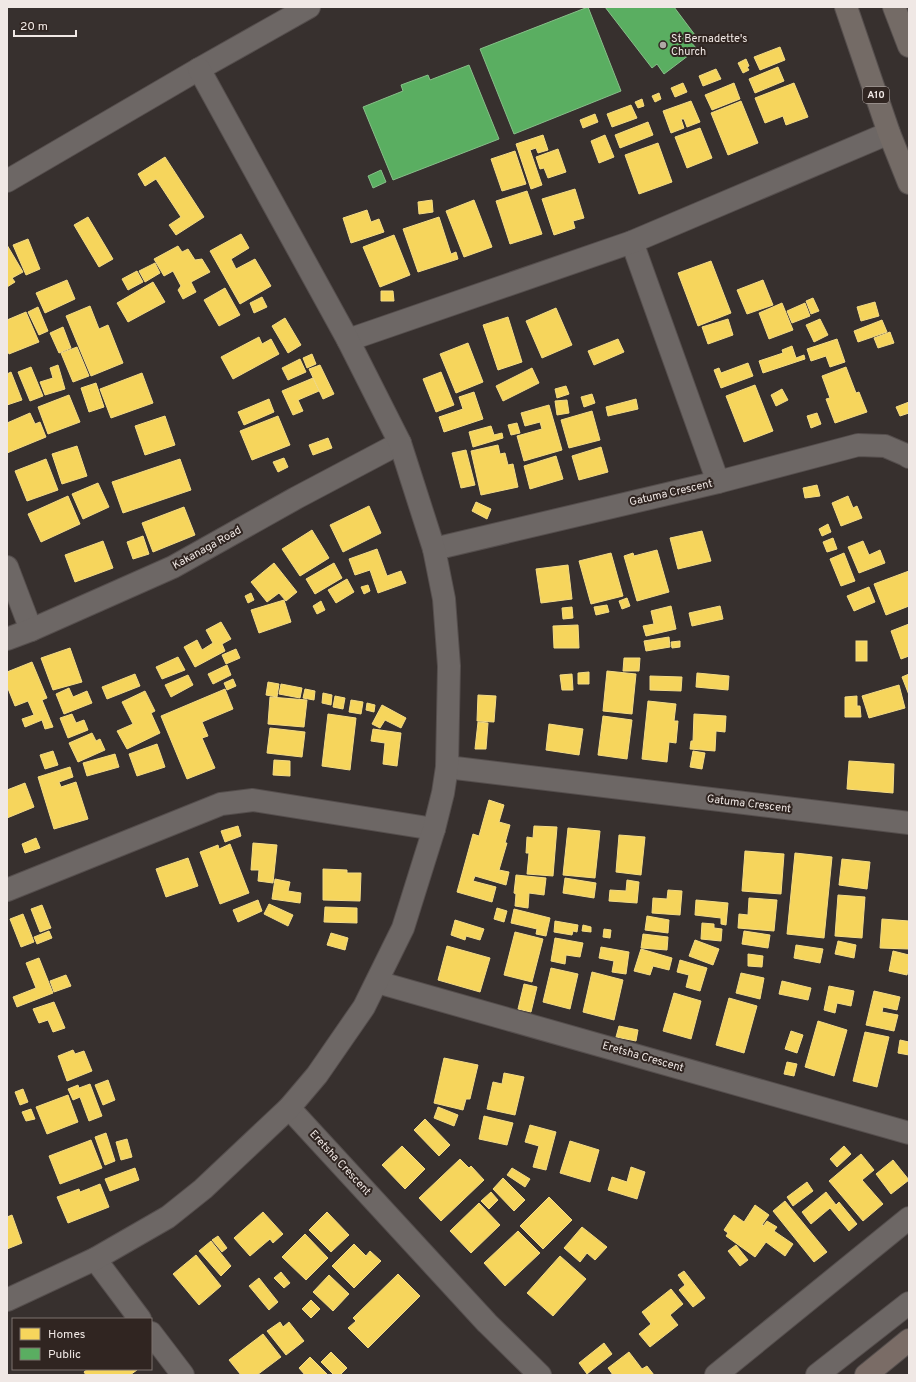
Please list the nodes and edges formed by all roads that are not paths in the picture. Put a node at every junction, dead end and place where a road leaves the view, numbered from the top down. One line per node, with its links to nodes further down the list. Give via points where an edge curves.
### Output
1 (309, 7): 5 (street)
2 (846, 7): 6 (main road, A10)
3 (894, 7): 4 (main road)
4 (909, 46)
5 (199, 69): 7 (street); 10 (street)
6 (889, 133): 8 (main road, A10); 9 (street)
7 (7, 181)
8 (909, 183)
9 (632, 242): 10 (street); 13 (street)
10 (348, 340): 11 (street)
11 (400, 443): 14 (street); 16 (street, Kakanaga Road, via 172,567)
12 (908, 456): 13 (street, Gatuma Crescent, via 885,446 858,445)
13 (718, 482): 14 (street, Gatuma Crescent)
14 (434, 549): 18 (street, via 444,599 448,666)
15 (7, 567): 16 (street)
16 (32, 630): 17 (street, Kakanaga Road)
17 (7, 639)
18 (446, 767): 19 (street, Gatuma Crescent); 20 (street)
19 (909, 823)
20 (434, 829): 21 (street, via 253,800 221,804); 22 (street, via 403,928)
21 (7, 890)
22 (377, 982): 23 (street, via 364,1007 317,1075); 24 (street, Eretsha Crescent)
23 (289, 1108): 26 (street, via 203,1189 168,1217); 33 (street, Eretsha Crescent, via 487,1323)
24 (909, 1132)
25 (909, 1218): 34 (street)
26 (95, 1259): 27 (street); 29 (street)
27 (7, 1300)
28 (909, 1303): 35 (street)
29 (139, 1318)
30 (152, 1334): 32 (street)
31 (909, 1340): 36 (highway)
32 (183, 1375)
33 (540, 1375)
34 (716, 1375)
35 (818, 1375)
36 (866, 1375)

